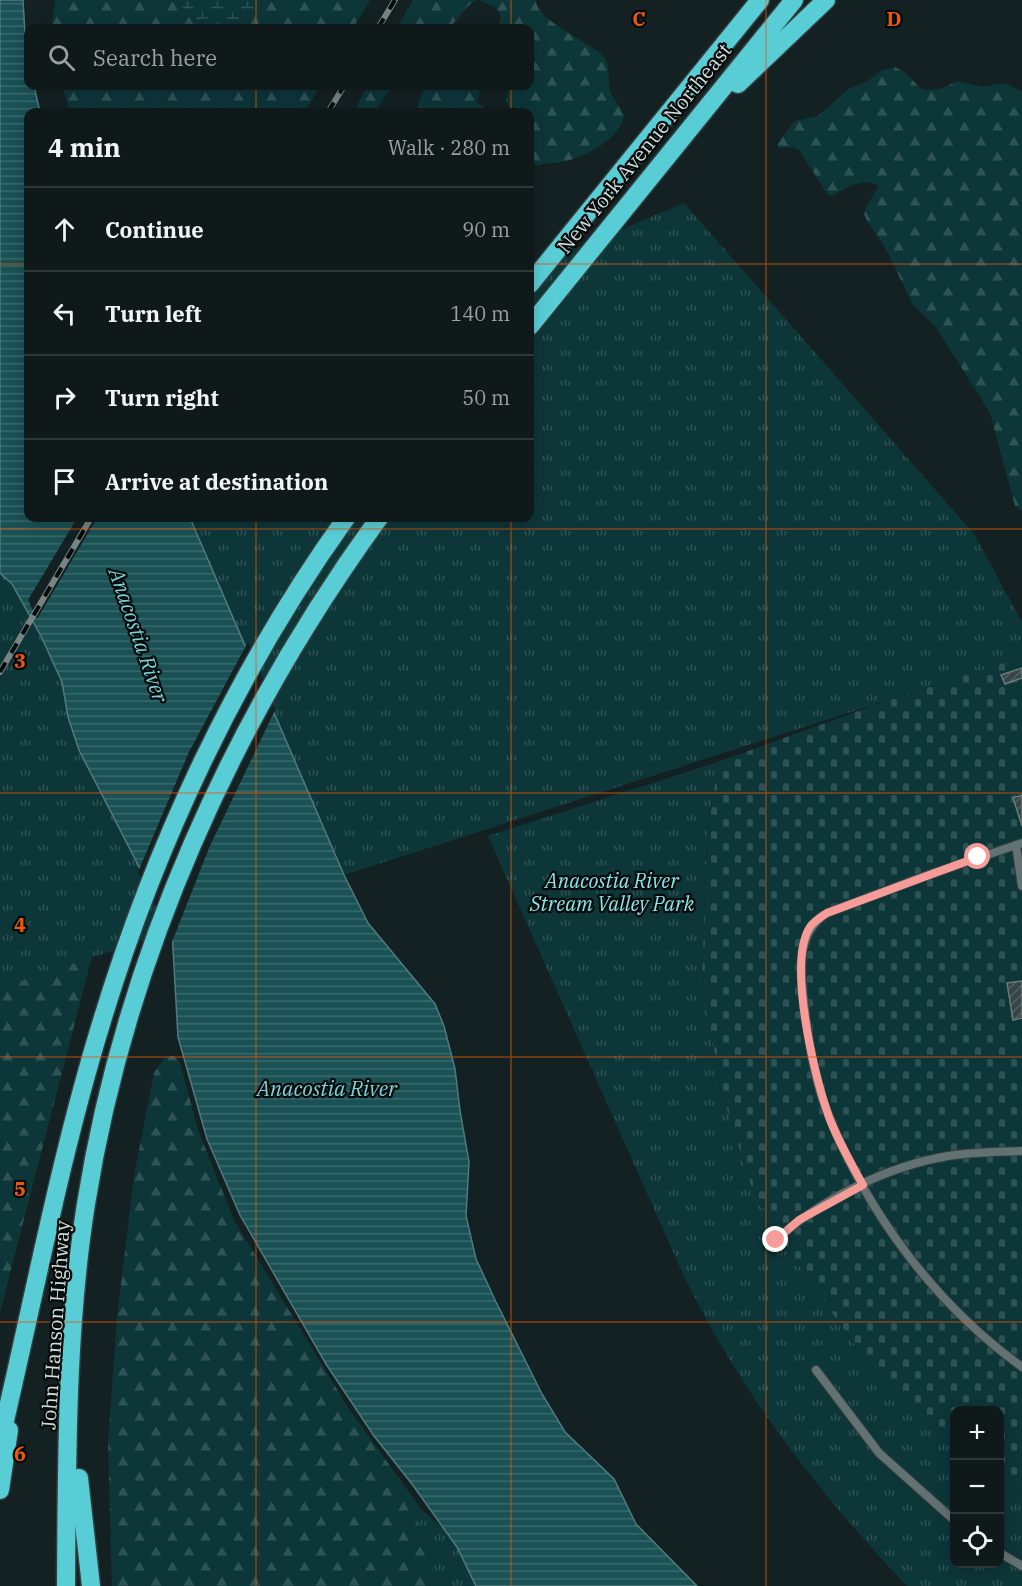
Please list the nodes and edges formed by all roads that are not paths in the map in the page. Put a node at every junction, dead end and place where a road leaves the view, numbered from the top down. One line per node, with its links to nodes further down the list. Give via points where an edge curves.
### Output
1 (760, 0): 7 (highway, New York Avenue Northeast)
2 (794, 0): 6 (highway, New York Avenue Northeast)
3 (820, 0): 5 (highway)
4 (826, 0): 5 (highway)
5 (786, 37): 6 (highway)
6 (679, 141): 8 (highway, New York Avenue Northeast)
7 (534, 280)
8 (534, 321)
9 (343, 522): 17 (highway, John Hanson Highway, via 275,627 223,721 189,792 132,932 87,1071)
10 (376, 522): 16 (highway, John Hanson Highway, via 289,655 243,740 204,819 147,966 118,1059 94,1161 79,1253)
11 (1019, 844): 12 (lane); 14 (lane, via 827,913 806,934 801,971 812,1054 827,1113)
12 (1022, 886)
13 (1022, 1151): 14 (lane, via 947,1156)
14 (863, 1185): 15 (lane, via 799,1220); 18 (lane, via 890,1231 941,1296 968,1324)
15 (776, 1240)
16 (72, 1345): 25 (highway, John Hanson Highway); 26 (highway, via 78,1471)
17 (22, 1351): 20 (highway, John Hanson Highway); 21 (highway)
18 (1022, 1367)
19 (816, 1370): 22 (lane, via 879,1453)
20 (0, 1442)
21 (0, 1490)
22 (950, 1516)
23 (1004, 1556): 24 (lane)
24 (1022, 1566)
25 (66, 1586)
26 (91, 1586)

